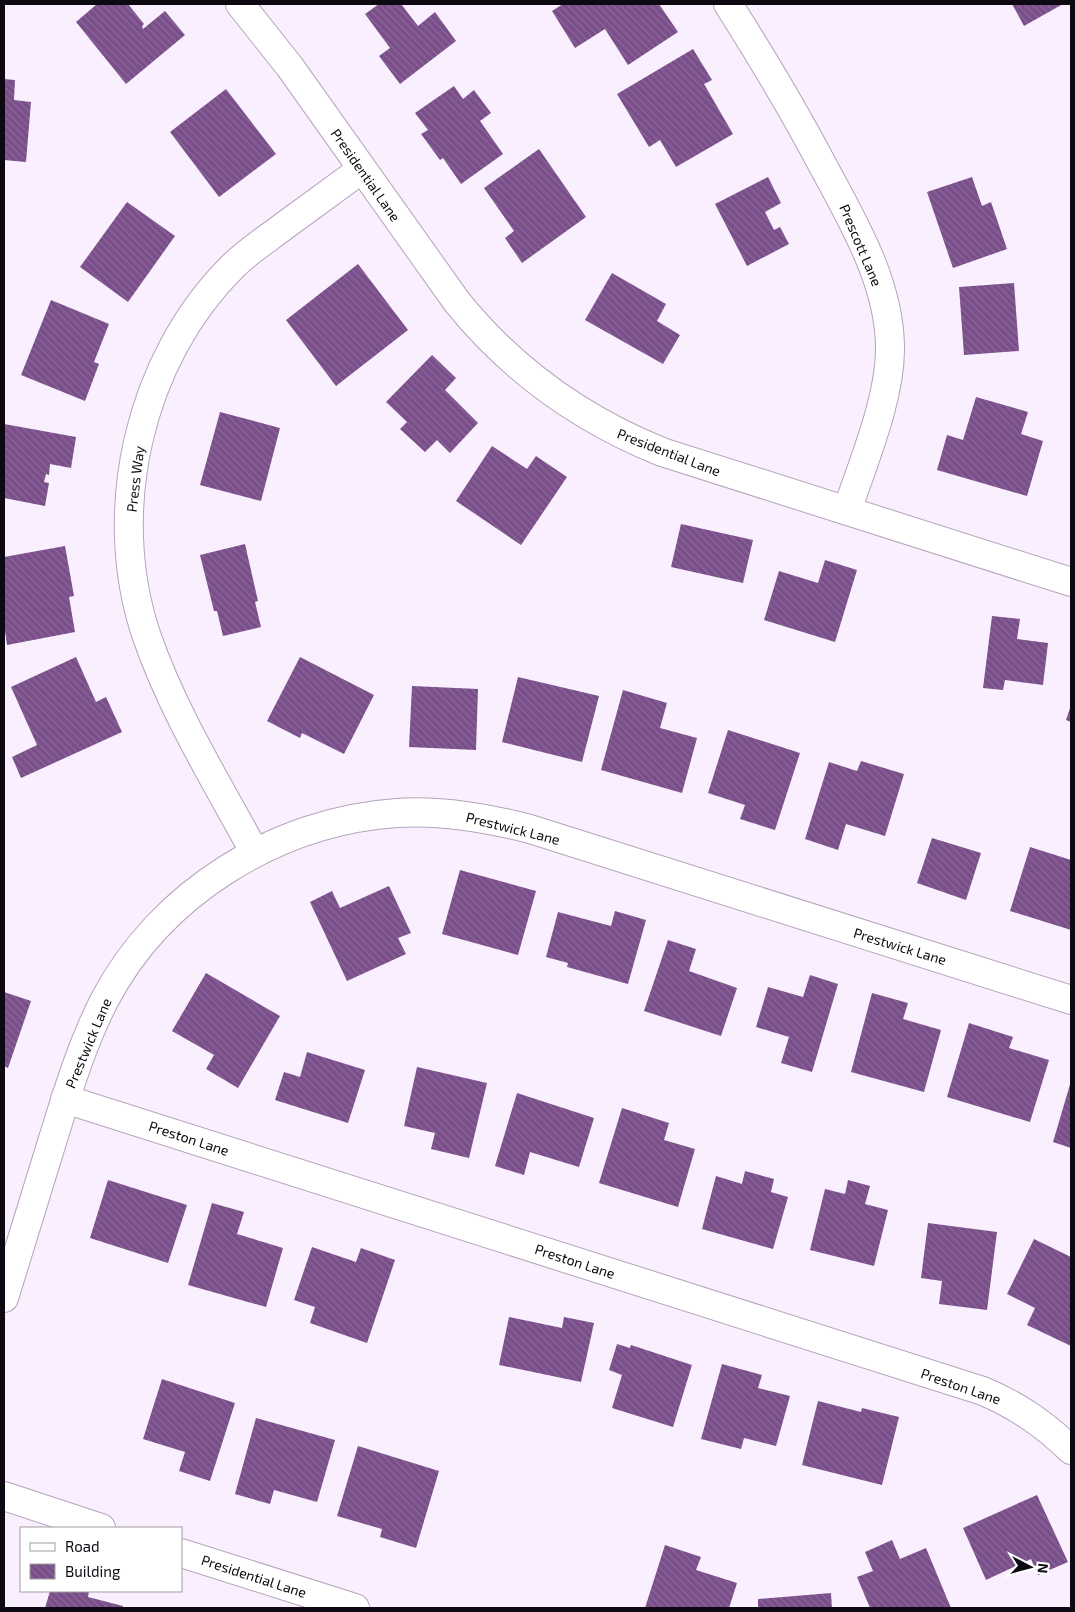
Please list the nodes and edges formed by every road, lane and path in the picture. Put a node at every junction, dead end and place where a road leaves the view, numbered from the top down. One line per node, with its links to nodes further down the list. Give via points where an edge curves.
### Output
1 (240, 4): 3 (street, Presidential Lane, via 290,67)
2 (728, 4): 4 (street, Prescott Lane, via 796,116 843,203 872,264 882,294 890,348 888,372 876,423)
3 (362, 168): 4 (street, Presidential Lane, via 478,328 534,379 568,404 617,432 662,452); 6 (street, Press Way, via 234,265 192,316 150,400 134,466 129,536 138,606 147,636 176,705)
4 (848, 510): 5 (street, Presidential Lane)
5 (1071, 582)
6 (255, 853): 7 (street, Prestwick Lane, via 306,831 362,817 416,812 478,817 530,829); 8 (street, Prestwick Lane, via 190,896 134,954 93,1023)
7 (1071, 1000)
8 (65, 1098): 9 (street, Prestwick Lane); 10 (street, Preston Lane, via 983,1391 1021,1409)
9 (4, 1298)
10 (1071, 1450)
11 (4, 1496): 12 (street)
12 (99, 1527)
13 (182, 1554): 14 (street, Presidential Lane)
14 (355, 1608)

